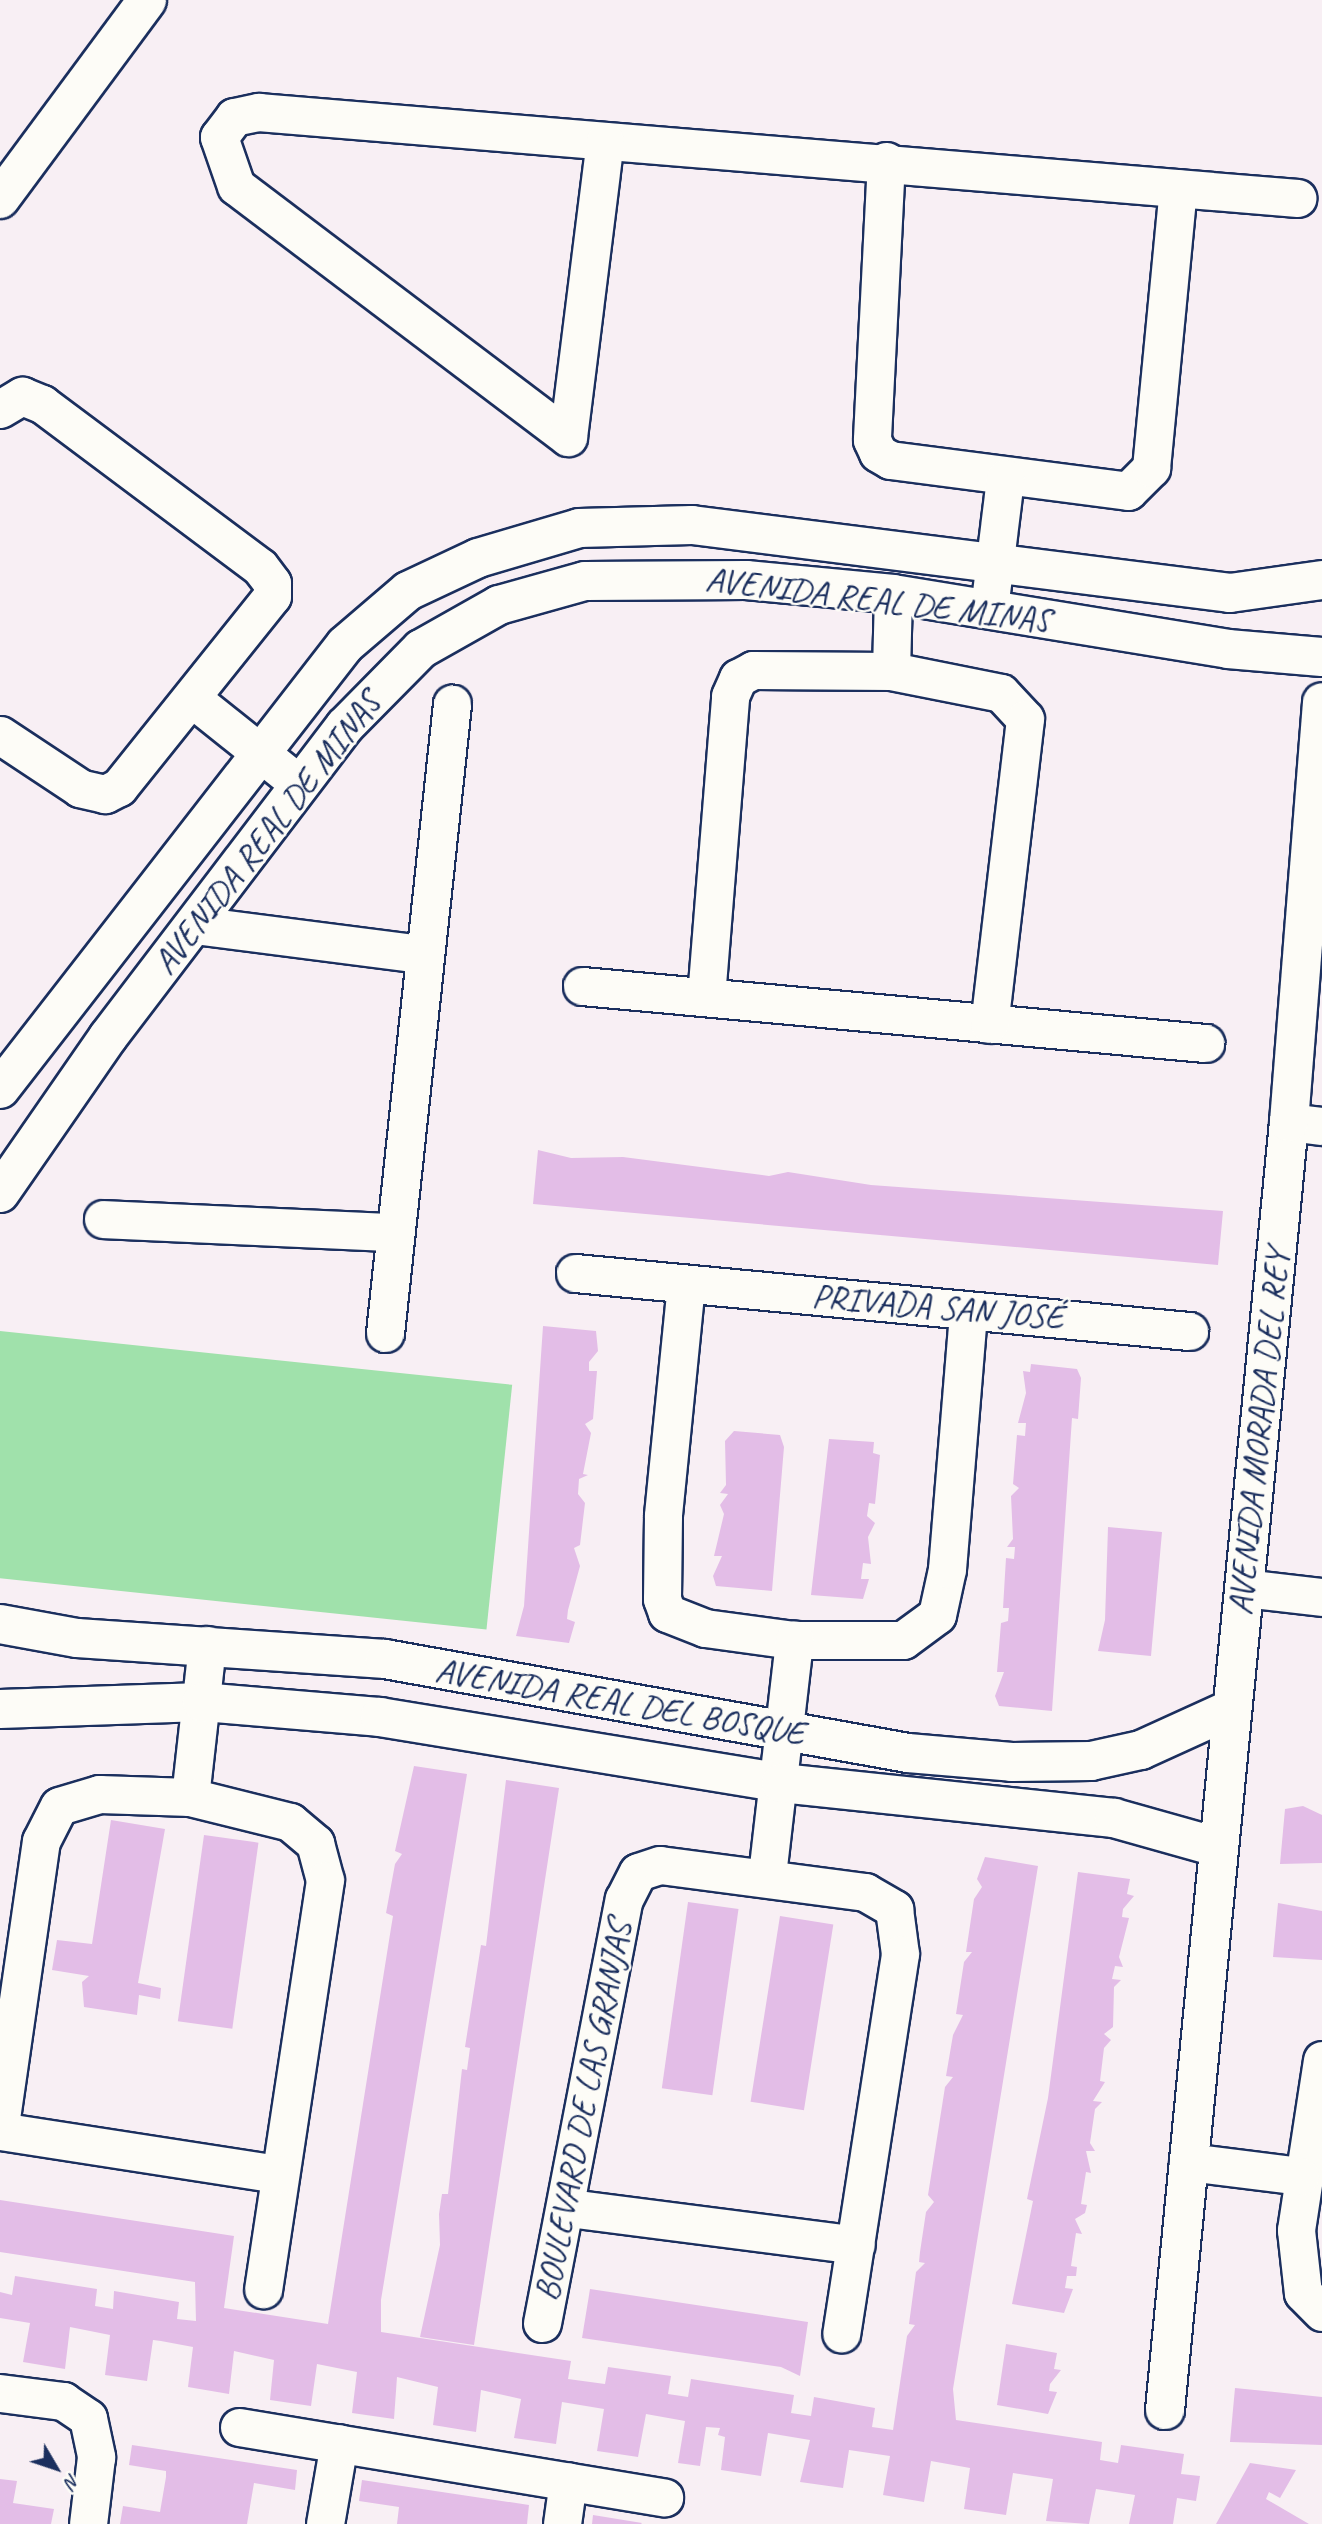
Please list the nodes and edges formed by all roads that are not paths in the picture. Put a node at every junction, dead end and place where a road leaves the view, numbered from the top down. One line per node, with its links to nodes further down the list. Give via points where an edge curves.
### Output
1 (147, 0): 6 (street)
2 (605, 141): 2 (street, via 568,437 236,186 223,164 219,137 234,117 258,112); 3 (street)
3 (886, 161): 4 (street); 8 (street, via 872,440 890,460)
4 (1178, 188): 5 (street); 8 (street, via 1146,475 1128,491)
5 (1297, 198)
6 (0, 199)
7 (0, 409): 17 (street, via 22,396 42,404 260,567 272,583 265,609)
8 (1005, 478): 10 (street)
9 (579, 528): 10 (street, AVENIDA REAL DE MINAS, via 692,525); 12 (street); 21 (street, AVENIDA REAL DE MINAS, via 478,558 408,592 345,645)
10 (996, 567): 11 (street, AVENIDA REAL DE MINAS, via 1230,593); 14 (street)
11 (1322, 580)
12 (585, 581): 13 (street, AVENIDA REAL DE MINAS, via 694,578); 22 (street, AVENIDA REAL DE MINAS, via 499,605 421,649)
13 (892, 594): 14 (street, AVENIDA REAL DE MINAS); 16 (street)
14 (989, 609): 15 (street, AVENIDA REAL DE MINAS, via 1228,649)
15 (1322, 657)
16 (891, 671): 26 (street, via 753,670 738,678 730,696); 27 (street, via 1000,693 1025,719)
17 (194, 700): 20 (street, via 142,765 105,794 80,788); 21 (street)
18 (1322, 702): 30 (street, AVENIDA MORADA DEL REY)
19 (452, 704): 24 (street)
20 (0, 735)
21 (258, 751): 22 (street); 29 (street, AVENIDA REAL DE MINAS)
22 (298, 783): 23 (street, AVENIDA REAL DE MINAS)
23 (195, 925): 24 (street); 31 (street, AVENIDA REAL DE MINAS)
24 (421, 954): 33 (street)
25 (582, 986): 26 (street)
26 (706, 997): 27 (street)
27 (989, 1024): 28 (street)
28 (1205, 1044)
29 (0, 1089)
30 (1306, 1124): 39 (street, AVENIDA MORADA DEL REY)
31 (0, 1193)
32 (103, 1219): 33 (street)
33 (393, 1232): 38 (street)
34 (575, 1273): 35 (street, PRIVADA SAN JOSÉ)
35 (686, 1284): 36 (street, PRIVADA SAN JOSÉ); 42 (street, via 663,1516 662,1599 667,1613 705,1628)
36 (968, 1311): 37 (street, PRIVADA SAN JOSÉ); 42 (street, via 947,1569 930,1625 903,1640 884,1643)
37 (1189, 1331)
38 (385, 1334)
39 (1244, 1588): 40 (street); 46 (street, AVENIDA MORADA DEL REY)
40 (1322, 1597)
41 (0, 1624): 43 (street, AVENIDA REAL DEL BOSQUE, via 77,1638)
42 (794, 1640): 47 (street)
43 (207, 1645): 44 (street); 47 (street, AVENIDA REAL DEL BOSQUE, via 385,1659)
44 (202, 1702): 45 (street, AVENIDA REAL DEL BOSQUE); 48 (street, AVENIDA REAL DEL BOSQUE, via 482,1730); 49 (street)
45 (0, 1709)
46 (1231, 1709): 47 (street, AVENIDA REAL DEL BOSQUE, via 1140,1750 1091,1761 908,1753); 50 (street, AVENIDA MORADA DEL REY)
47 (785, 1732): 48 (street)
48 (781, 1783): 50 (street, AVENIDA REAL DEL BOSQUE, via 1063,1810); 51 (street)
49 (190, 1797): 53 (street, via 75,1797 48,1822); 56 (street, via 290,1822 315,1843 323,1860 326,1880)
50 (1217, 1847): 55 (street, AVENIDA MORADA DEL REY)
51 (767, 1875): 58 (street, BOULEVARD DE LAS GRANJAS, via 647,1866 624,1899); 59 (street, via 879,1896 897,1919 900,1954)
52 (1322, 2060): 57 (street)
53 (0, 2125)
54 (0, 2131): 56 (street)
55 (1188, 2162): 57 (street); 65 (street, AVENIDA MORADA DEL REY)
56 (279, 2174): 60 (street)
57 (1300, 2176): 61 (street, via 1296,2254)
58 (569, 2208): 59 (street); 62 (street, BOULEVARD DE LAS GRANJAS)
59 (856, 2245): 63 (street)
60 (263, 2289)
61 (1315, 2306)
62 (542, 2323)
63 (841, 2333)
64 (0, 2393): 70 (street, via 83,2410 95,2442)
65 (1165, 2410)
66 (239, 2427): 67 (street)
67 (339, 2443): 68 (street); 71 (street)
68 (568, 2481): 69 (street); 72 (street)
69 (664, 2497)
70 (88, 2524)
71 (326, 2524)
72 (562, 2524)

